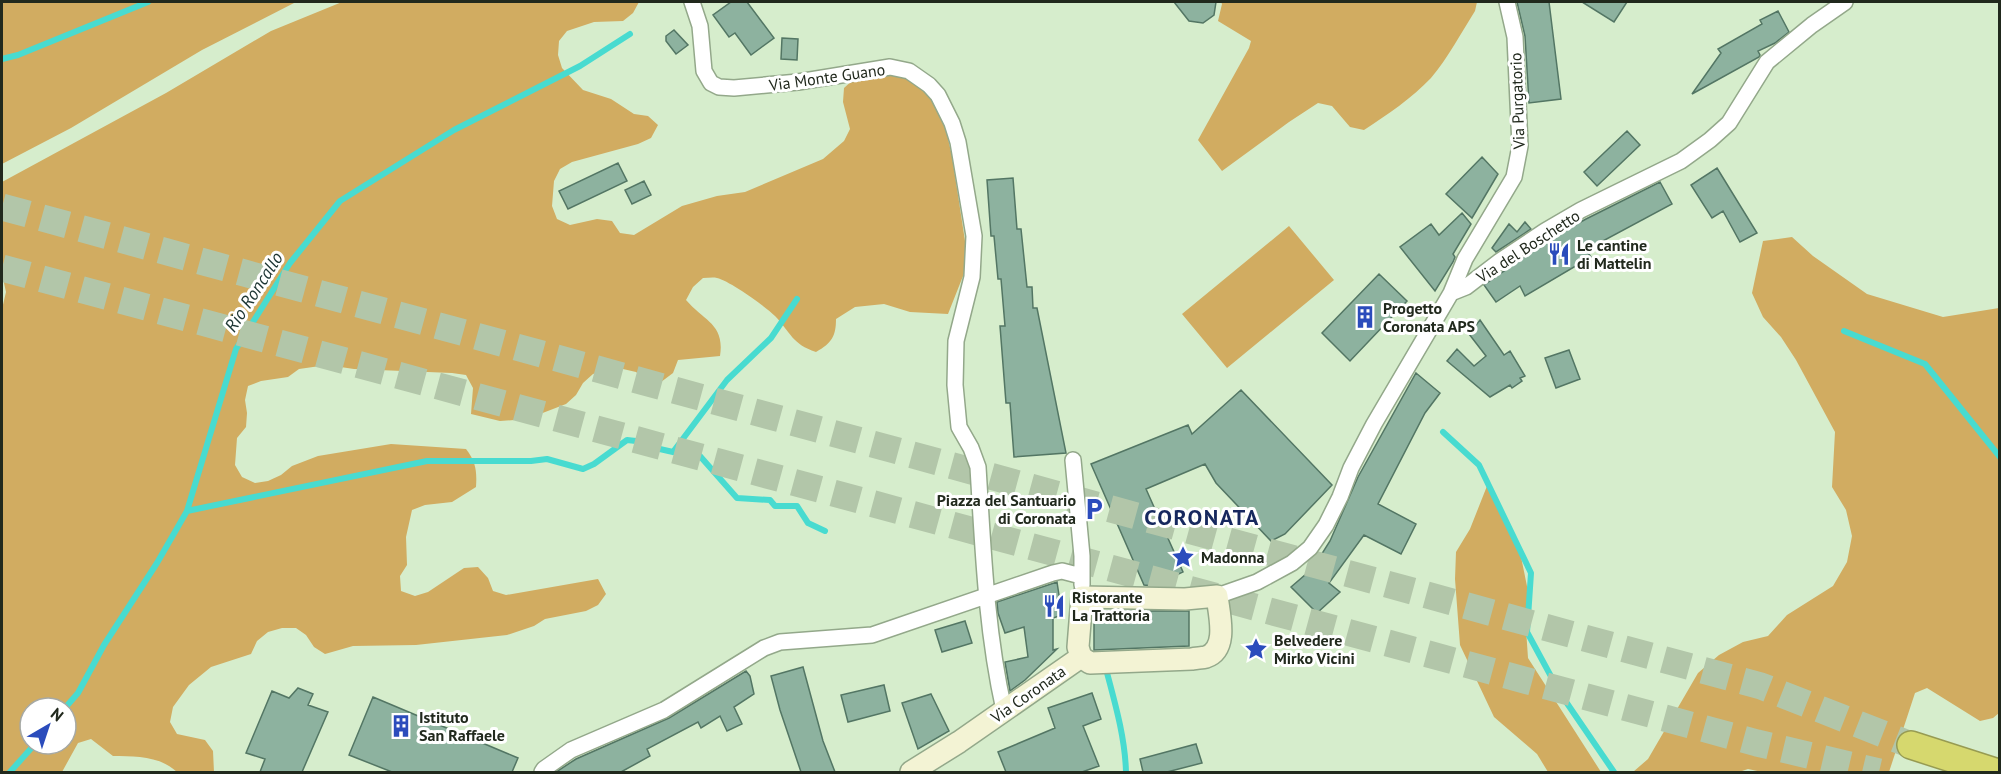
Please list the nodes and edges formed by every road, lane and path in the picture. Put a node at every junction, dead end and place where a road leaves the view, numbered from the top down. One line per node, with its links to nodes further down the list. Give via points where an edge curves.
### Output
1 (692, 2): 7 (street, Via Monte Guano, via 700,26 704,71 711,83 719,87 798,82 890,67 909,71 929,85 952,123 974,236 972,276 956,341 956,401 959,427 978,467)
2 (1507, 2): 4 (street, Via Purgatorio, via 1515,37 1520,146 1516,167 1514,177 1465,259)
3 (1845, 2): 4 (street, Via del Boschetto, via 1767,62 1729,123 1710,140 1651,178 1545,231 1466,287)
4 (1451, 293): 8 (street, via 1374,424 1350,468 1331,516 1310,548 1257,582)
5 (1073, 460): 6 (street)
6 (1082, 586): 7 (street, via 1062,571); 8 (street, via 1185,599); 9 (street, via 1078,647)
7 (987, 596): 10 (street, Via Monte Guano); 12 (street, via 872,635 780,642 764,648 664,710 571,750)
8 (1218, 596): 9 (street, Via Coronata, via 1220,640 1208,657 1090,663)
9 (1081, 657): 10 (street, Via Coronata)
10 (1004, 710): 13 (street, Via Coronata)
11 (1911, 745): 14 (highway)
12 (543, 772)
13 (911, 772)
14 (1995, 772)

